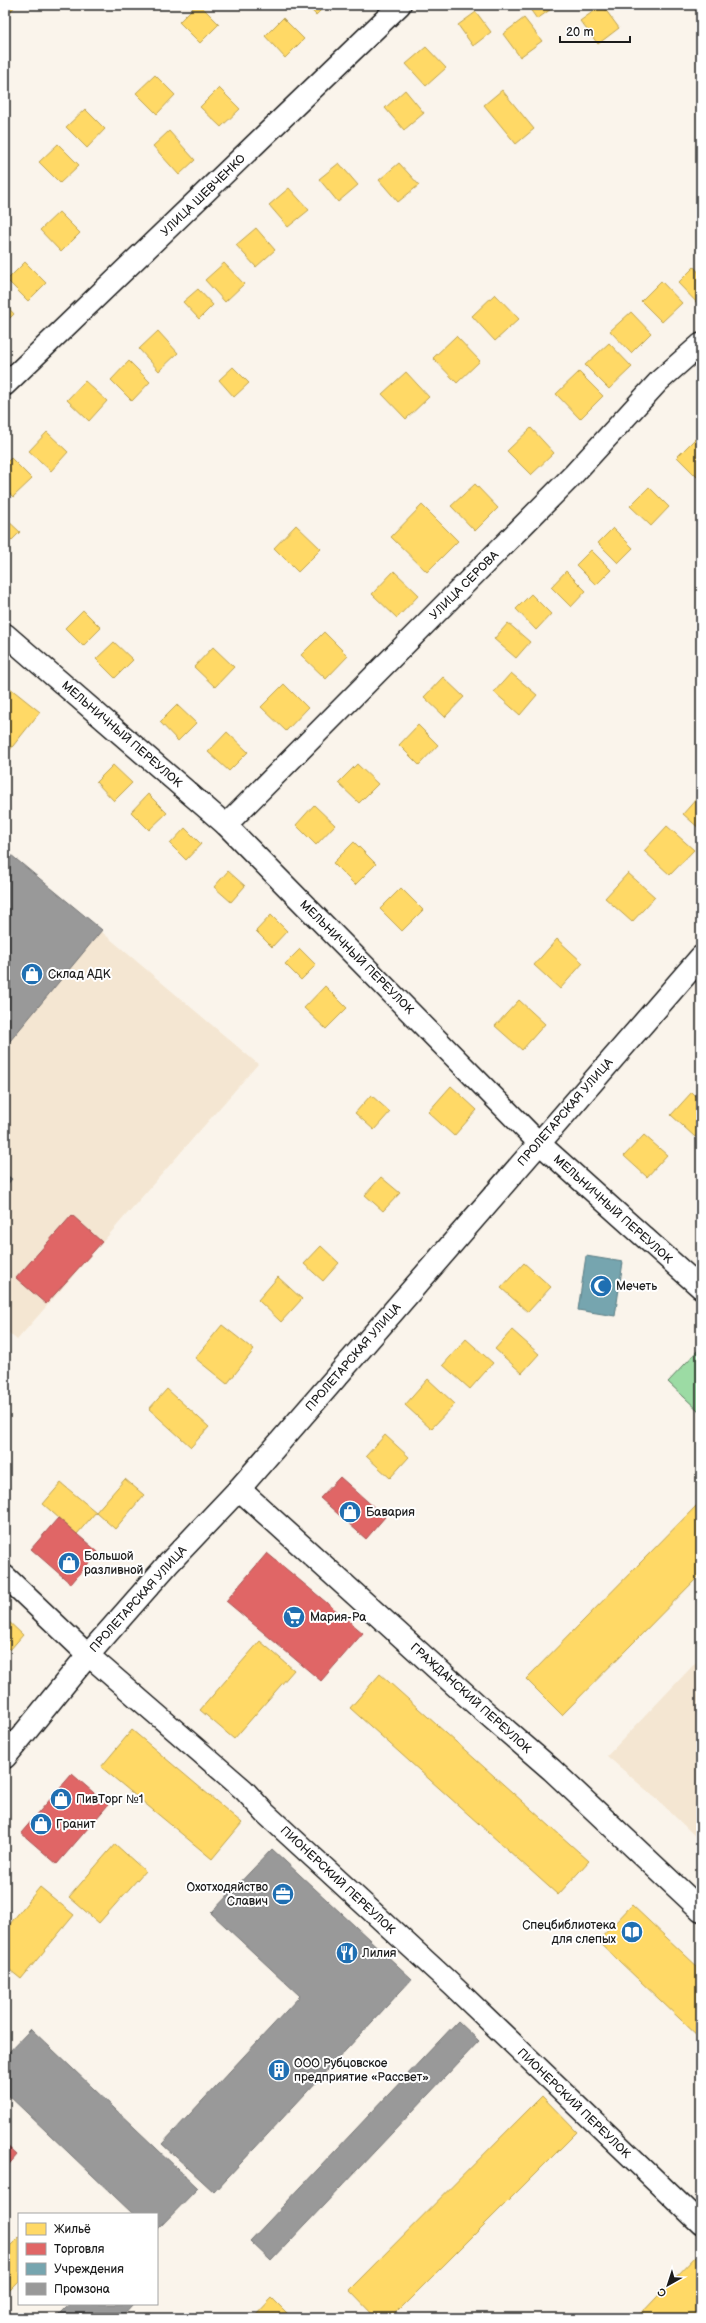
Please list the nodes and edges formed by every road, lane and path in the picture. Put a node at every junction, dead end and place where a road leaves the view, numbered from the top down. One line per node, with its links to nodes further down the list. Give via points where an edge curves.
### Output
1 (400, 5): 3 (street, УЛИЦА ШЕВЧЕНКО)
2 (701, 344): 5 (street, УЛИЦА СЕРОВА, via 659,381 573,475)
3 (5, 385)
4 (5, 634): 5 (street, МЕЛЬНИЧНЫЙ ПЕРЕУЛОК)
5 (226, 825): 7 (street, МЕЛЬНИЧНЫЙ ПЕРЕУЛОК)
6 (701, 957): 7 (main road, ПРОЛЕТАРСКАЯ УЛИЦА)
7 (538, 1142): 8 (street, МЕЛЬНИЧНЫЙ ПЕРЕУЛОК); 9 (main road, ПРОЛЕТАРСКАЯ УЛИЦА)
8 (701, 1288)
9 (239, 1489): 11 (main road, ПРОЛЕТАРСКАЯ УЛИЦА, via 168,1564); 13 (main road, ГРАЖДАНСКИЙ ПЕРЕУЛОК, via 552,1770)
10 (5, 1576): 11 (street, ПИОНЕРСКИЙ ПЕРЕУЛОК)
11 (88, 1655): 12 (main road, ПРОЛЕТАРСКАЯ УЛИЦА); 14 (street, ПИОНЕРСКИЙ ПЕРЕУЛОК, via 244,1790 265,1813 452,1985)
12 (5, 1757)
13 (701, 1910)
14 (701, 2224)

